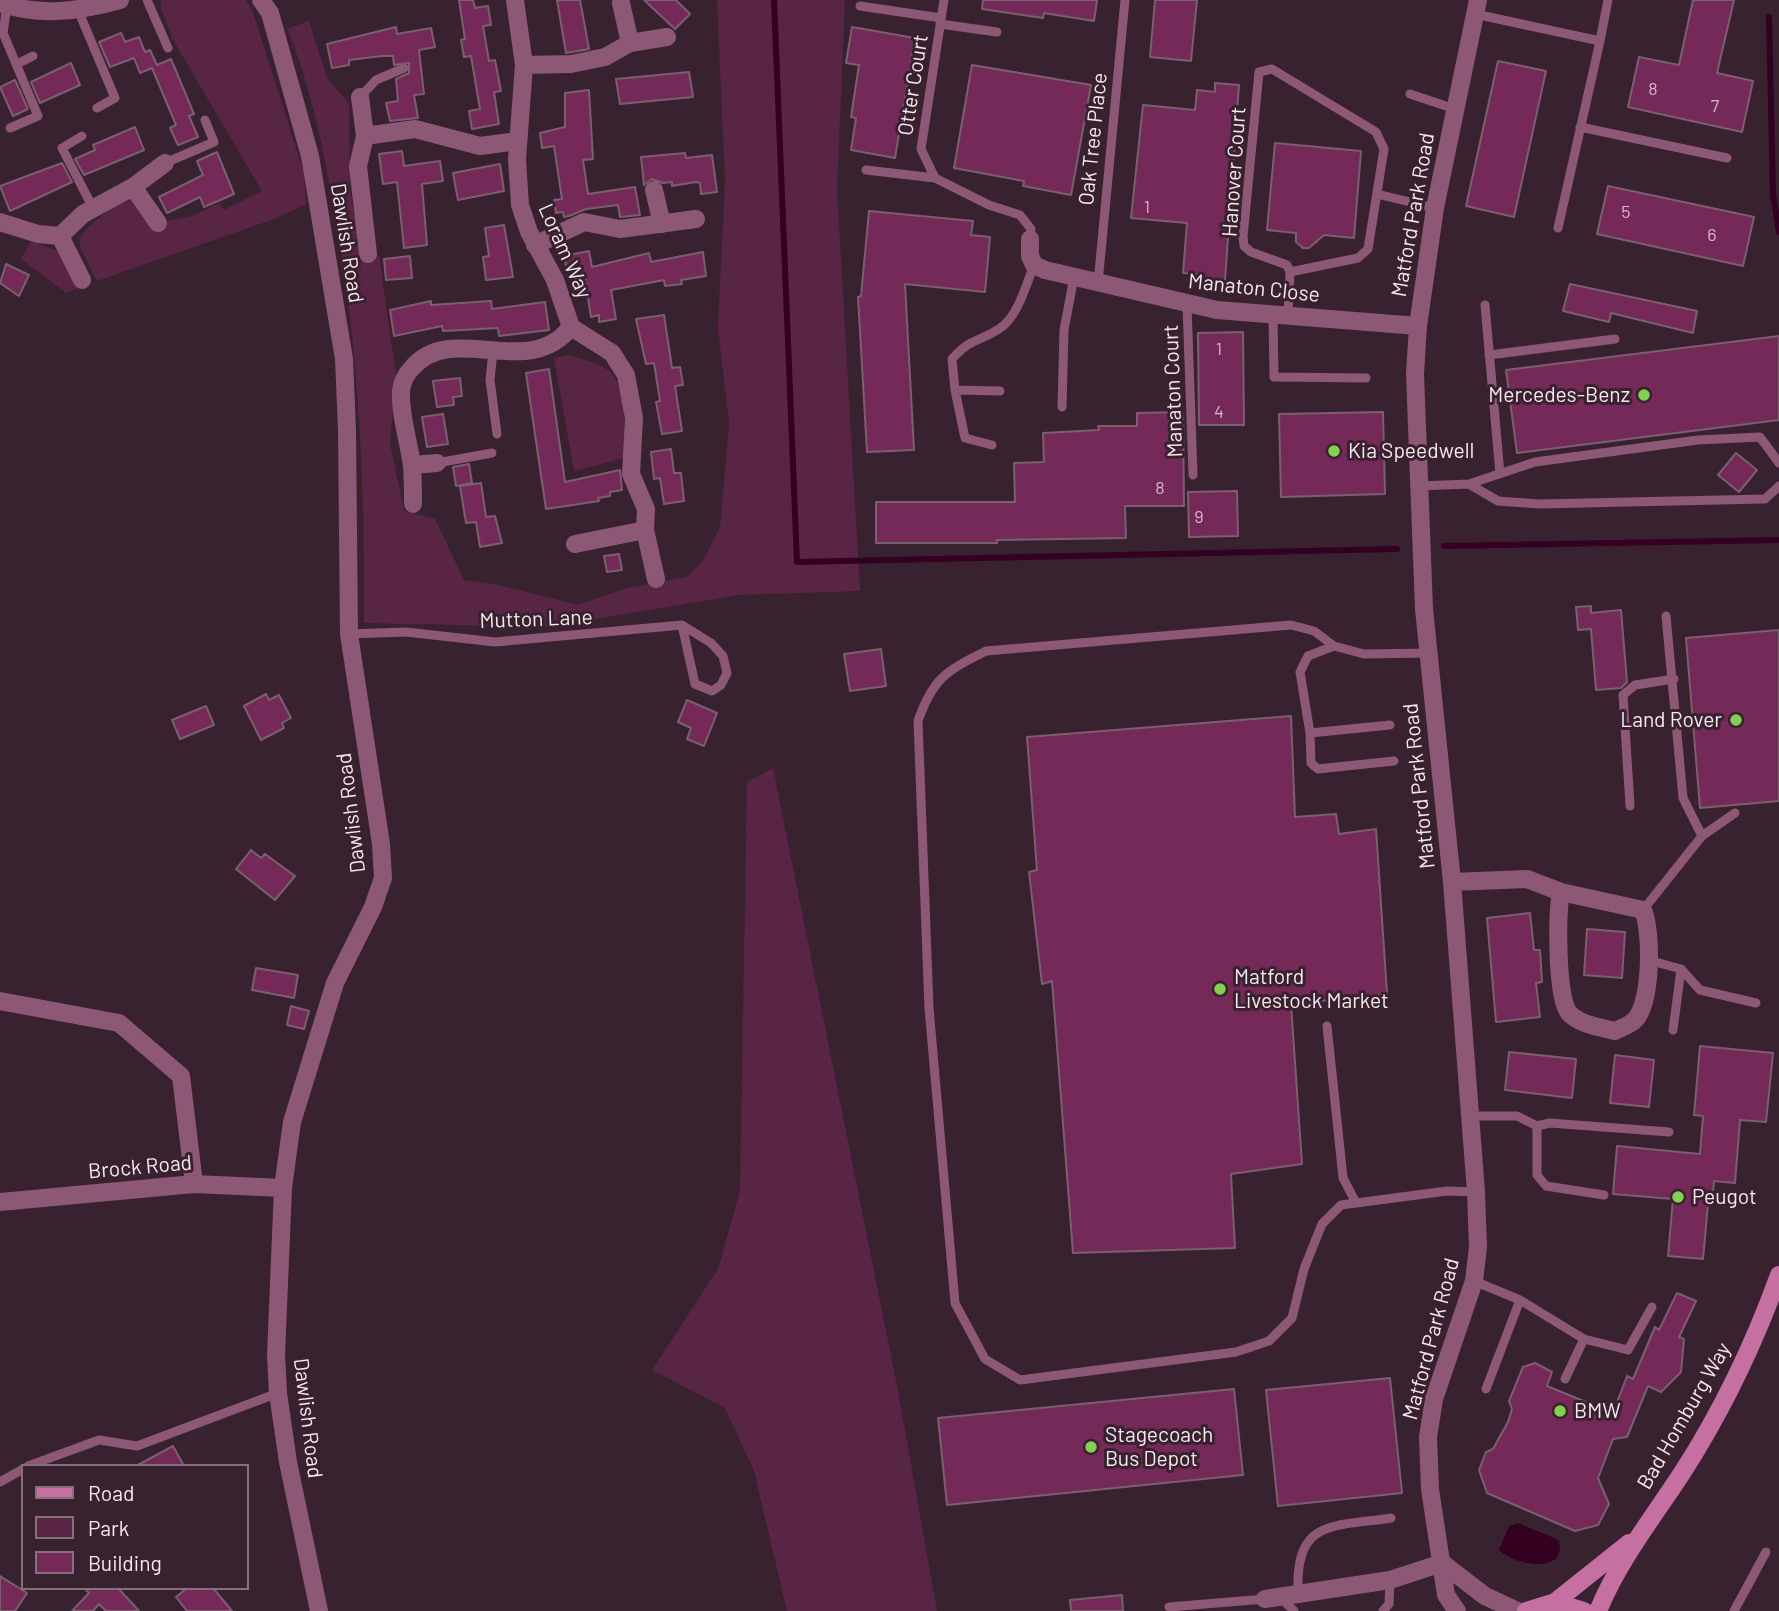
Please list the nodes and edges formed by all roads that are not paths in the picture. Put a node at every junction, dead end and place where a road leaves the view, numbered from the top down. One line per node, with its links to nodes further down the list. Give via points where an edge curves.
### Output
1 (120, 0): 12 (street)
2 (147, 0): 18 (lane)
3 (261, 0): 85 (street, Dawlish Road, via 270,13 310,156 344,359)
4 (515, 0): 21 (street, Loram Way)
5 (944, 0): 13 (lane, Otter Court)
6 (1125, 0): 55 (lane, Oak Tree Place)
7 (1608, 0): 16 (lane)
8 (621, 3): 17 (street)
9 (3, 4): 12 (street, via 51,13); 20 (lane, via 3,33)
10 (860, 6): 13 (lane)
11 (1477, 7): 16 (lane); 26 (street, Matford Park Road)
12 (78, 10): 25 (lane, via 115,98)
13 (941, 21): 14 (lane); 36 (lane, Otter Court, via 921,149)
14 (997, 32)
15 (667, 37): 17 (street)
16 (1600, 41): 28 (lane)
17 (630, 43): 21 (street, via 605,57 571,64)
18 (168, 48)
19 (33, 56): 20 (lane)
20 (17, 64): 29 (lane, via 38,116)
21 (524, 65): 32 (street, Loram Way)
22 (404, 68): 24 (lane, via 376,80)
23 (1410, 94): 26 (lane)
24 (360, 97): 31 (street)
25 (97, 108)
26 (1455, 109): 41 (street, Matford Park Road)
27 (205, 120): 34 (lane, via 214,142)
28 (1580, 127): 33 (lane); 46 (lane)
29 (10, 128)
30 (82, 136): 40 (lane, via 62,148)
31 (365, 136): 32 (street, via 415,129 480,146); 50 (street, via 358,166)
32 (518, 141): 49 (street, Loram Way, via 518,194)
33 (1727, 158)
34 (165, 163): 37 (street)
35 (866, 170): 36 (lane)
36 (935, 178): 48 (lane, via 1020,215 1031,229)
37 (133, 187): 40 (street); 44 (street)
38 (654, 190): 45 (street)
39 (1377, 194): 41 (lane); 52 (lane, via 1368,249 1358,258); 52 (lane, Hanover Court, via 1384,149 1376,132 1272,69 1259,72 1244,246 1251,253 1277,259)
40 (93, 208): 47 (street)
41 (1435, 208): 59 (street, Matford Park Road)
42 (696, 219): 45 (street)
43 (0, 222): 47 (street)
44 (158, 223)
45 (662, 224): 49 (street, via 620,229 584,222)
46 (1558, 228)
47 (60, 236): 54 (street)
48 (1030, 239): 51 (street)
49 (536, 245): 60 (street, Loram Way, via 555,280)
50 (368, 254)
51 (1034, 265): 53 (street, Manaton Close); 65 (lane, via 1012,316 1000,329 968,342 952,359)
52 (1290, 272): 58 (lane)
53 (1074, 277): 55 (street, Manaton Close); 67 (lane, via 1065,330)
54 (82, 280)
55 (1098, 283): 56 (street, Manaton Close)
56 (1187, 305): 58 (street, Manaton Close); 75 (lane, Manaton Court)
57 (1485, 305): 63 (lane)
58 (1281, 315): 59 (street, Manaton Close); 64 (lane, via 1274,377)
59 (1418, 326): 77 (street, Matford Park Road)
60 (571, 327): 62 (street, via 534,351); 80 (street, Loram Way, via 612,353 626,375 634,418 629,464 646,509)
61 (1615, 339): 63 (lane)
62 (493, 351): 68 (lane, via 490,380); 73 (street, via 438,350 423,356 406,375 401,389 403,426)
63 (1489, 355): 74 (lane)
64 (1366, 378)
65 (955, 390): 66 (lane); 69 (lane, via 965,438)
66 (1000, 391)
67 (1062, 407)
68 (498, 434)
69 (992, 445)
70 (492, 453): 71 (lane)
71 (437, 463): 73 (street)
72 (1779, 463): 74 (lane, via 1760,437 1698,440 1535,462)
73 (412, 465): 79 (street)
74 (1500, 474): 76 (lane)
75 (1193, 475)
76 (1469, 484): 77 (lane); 78 (lane, via 1498,501 1539,504 1765,499)
77 (1419, 486): 87 (street, Matford Park Road)
78 (1779, 486)
79 (413, 504)
80 (645, 530): 81 (street); 82 (street, Loram Way)
81 (575, 544)
82 (656, 579)
83 (1666, 616): 88 (lane)
84 (682, 625): 84 (lane, via 695,684 712,691 727,673 723,656); 85 (lane, Mutton Lane, via 495,642 406,632)
85 (349, 634): 108 (street, Dawlish Road, via 383,878 335,983 292,1122)
86 (1334, 646): 87 (lane, via 1364,654); 90 (lane, via 1308,656 1300,672); 111 (lane, via 1314,631 1291,625 986,651 954,667 929,691 918,721 927,967 955,1303 985,1359 1020,1380 1236,1352 1269,1341 1292,1318 1322,1224 1342,1205)
87 (1429, 653): 95 (street, Matford Park Road)
88 (1674, 679): 92 (lane, via 1636,685 1622,695); 94 (lane, via 1683,798)
89 (1390, 725): 90 (lane)
90 (1310, 733): 91 (lane, via 1311,763 1318,769)
91 (1394, 761)
92 (1630, 806)
93 (1735, 813): 94 (lane)
94 (1702, 835): 97 (lane)
95 (1452, 882): 96 (street, via 1527,879); 104 (street, Matford Park Road)
96 (1561, 892): 97 (street); 98 (street, via 1557,919 1564,1005 1577,1019 1615,1031 1634,1021 1640,1012)
97 (1643, 910): 98 (street, via 1649,932)
98 (1648, 960): 99 (lane)
99 (1681, 969): 101 (lane, via 1700,990); 103 (lane)
100 (0, 1001): 107 (street, via 119,1023 181,1076)
101 (1756, 1003)
102 (1326, 1026): 111 (lane, via 1343,1178)
103 (1673, 1030)
104 (1471, 1116): 105 (lane, via 1517,1116); 109 (street, Matford Park Road)
105 (1537, 1126): 106 (lane); 110 (lane, via 1537,1175 1546,1186)
106 (1669, 1132)
107 (194, 1184): 108 (street, Brock Road); 112 (street, Brock Road)
108 (283, 1188): 120 (street, Dawlish Road)
109 (1476, 1192): 111 (lane); 114 (street, Matford Park Road)
110 (1604, 1195)
111 (1355, 1201)
112 (0, 1202)
113 (1779, 1275): 125 (main road, Bad Homburg Way, via 1736,1377 1682,1473)
114 (1474, 1281): 115 (lane); 127 (street, Matford Park Road, via 1434,1399 1428,1437 1430,1489)
115 (1520, 1300): 117 (lane); 119 (lane)
116 (1652, 1307): 117 (lane, via 1628,1350)
117 (1584, 1339): 118 (lane)
118 (1565, 1380)
119 (1486, 1389)
120 (278, 1393): 121 (lane, via 137,1446 99,1440); 133 (street, Dawlish Road)
121 (33, 1464)
122 (21, 1470): 123 (lane)
123 (0, 1482)
124 (1391, 1518): 130 (lane, via 1326,1528 1309,1538 1300,1554)
125 (1637, 1536): 131 (main road); 139 (main road, Bad Homburg Way)
126 (1766, 1552): 140 (lane)
127 (1443, 1563): 128 (street); 135 (street, Matford Park Road, via 1446,1595); 136 (street, via 1485,1596)
128 (1390, 1580): 130 (street); 134 (lane, via 1389,1604)
129 (1273, 1598): 130 (street); 132 (lane)
130 (1296, 1602)
131 (1555, 1602): 137 (main road); 138 (main road)
132 (1169, 1607)
133 (319, 1611)
134 (1383, 1611)
135 (1457, 1611)
136 (1517, 1611)
137 (1526, 1611)
138 (1584, 1611)
139 (1598, 1611)
140 (1734, 1611)

